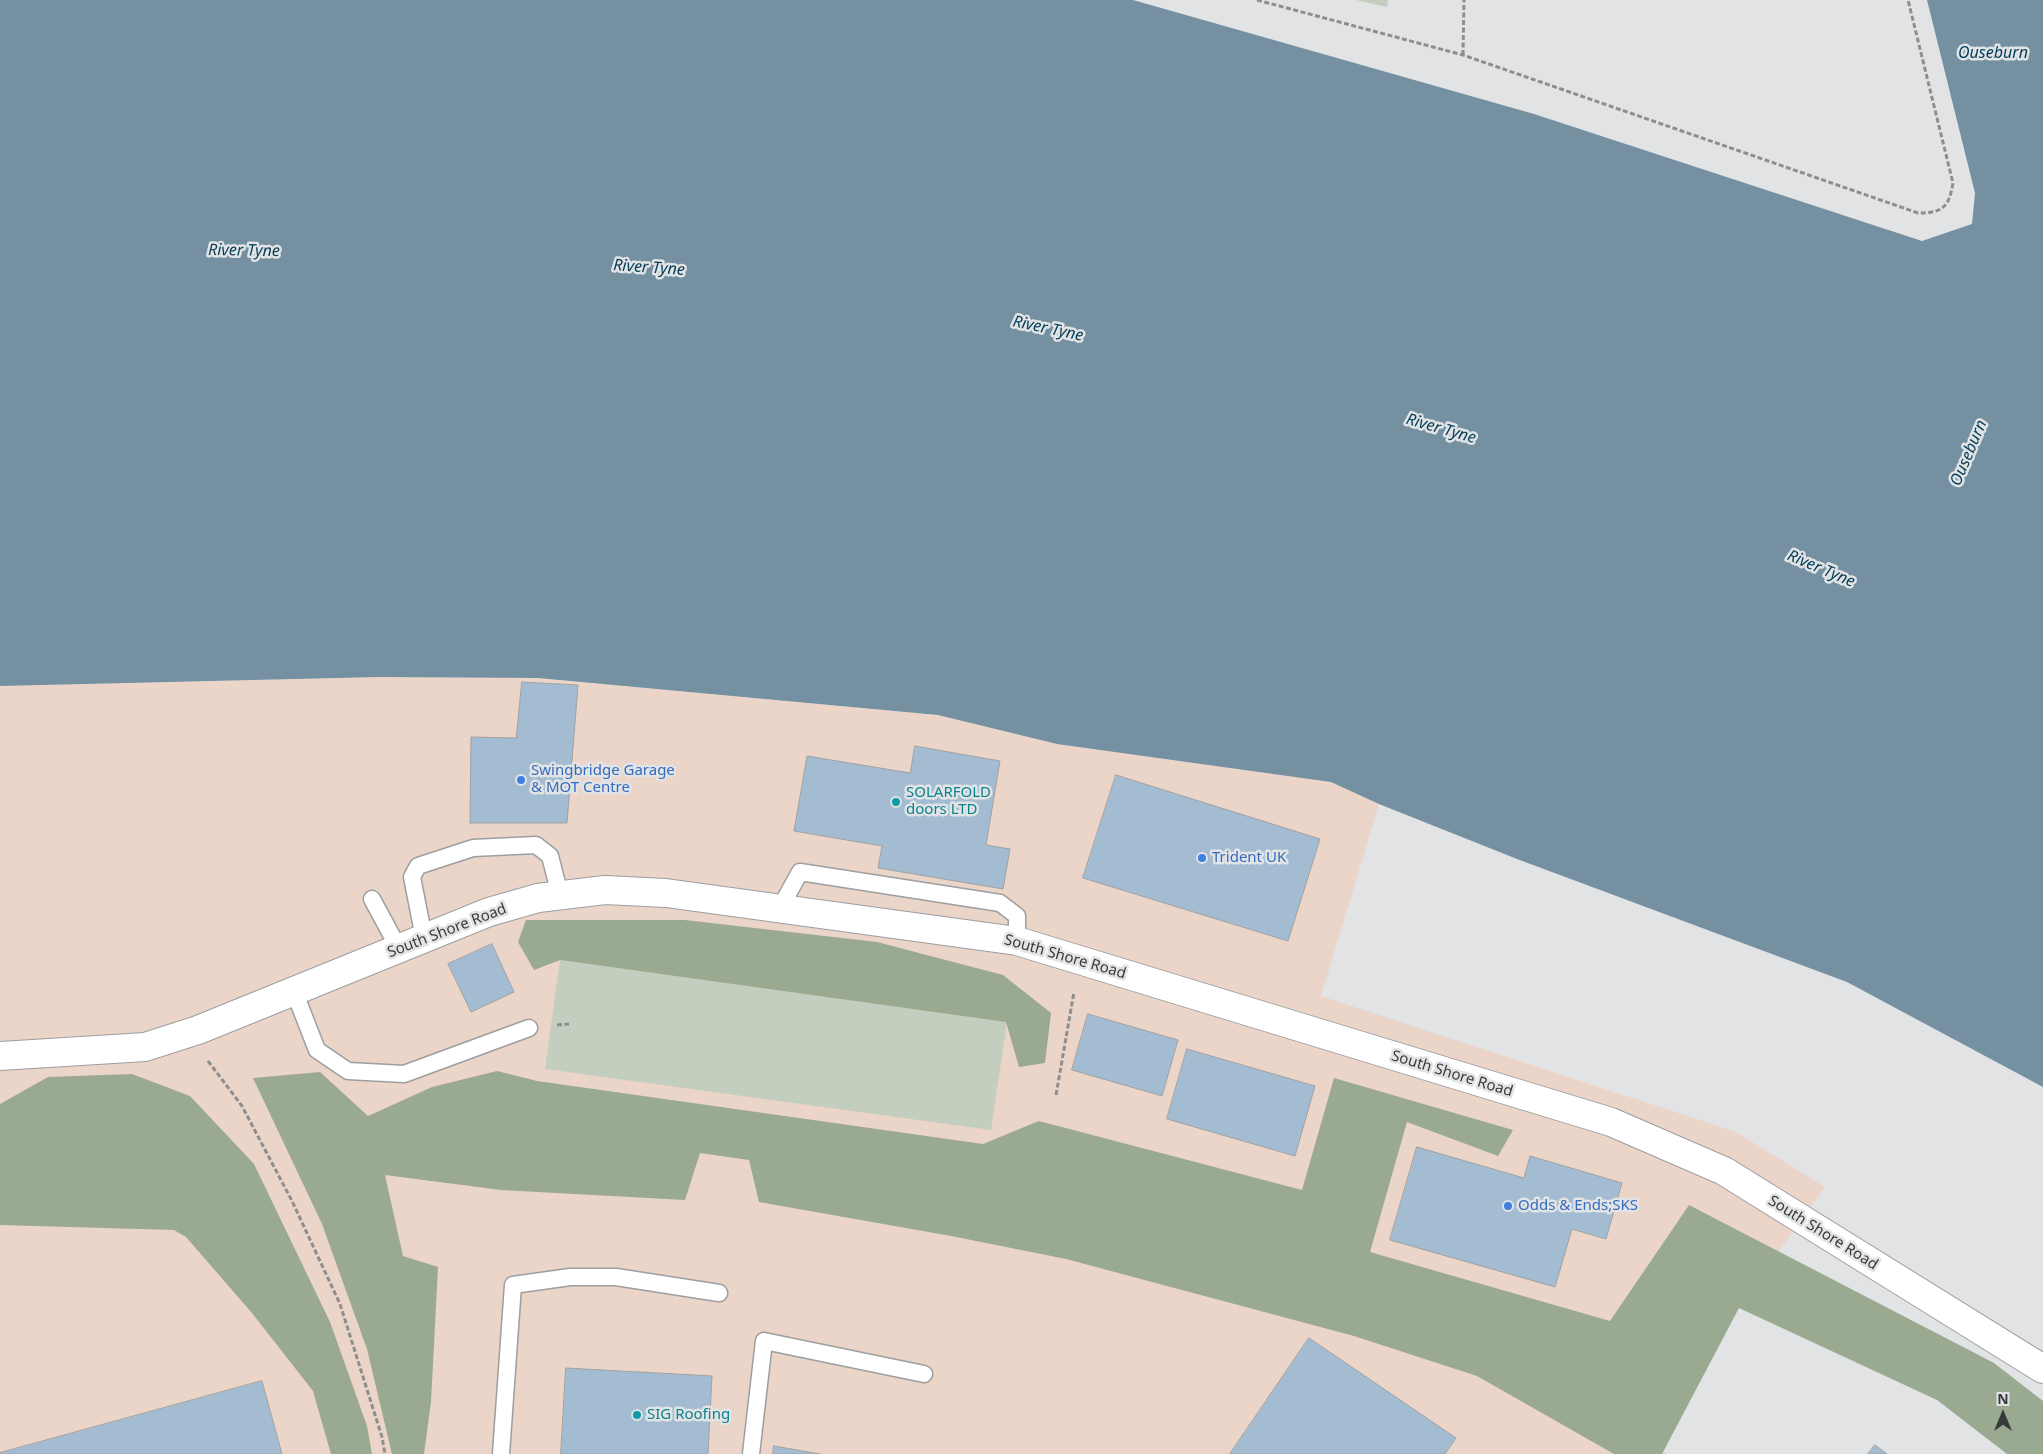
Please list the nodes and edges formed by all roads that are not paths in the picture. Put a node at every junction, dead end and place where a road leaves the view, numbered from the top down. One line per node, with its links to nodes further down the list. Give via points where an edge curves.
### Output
1 (560, 895): 3 (street, South Shore Road, via 605,890 666,893); 4 (street, South Shore Road, via 489,912); 4 (lane, via 550,856 536,845 473,848 418,866 412,877)
2 (372, 899): 6 (lane)
3 (780, 908): 5 (street, South Shore Road); 5 (lane, via 800,872 851,879 1000,903 1016,916)
4 (424, 938): 6 (street, South Shore Road)
5 (1017, 941): 11 (street, South Shore Road, via 1611,1122 1724,1171)
6 (399, 949): 7 (street, South Shore Road)
7 (294, 991): 8 (lane, via 317,1050 348,1070 404,1074); 9 (street, South Shore Road, via 145,1046)
8 (529, 1028)
9 (0, 1056)
10 (719, 1292): 13 (lane, via 616,1277 570,1277 513,1285)
11 (2043, 1369)
12 (924, 1374): 14 (lane, via 764,1341)
13 (501, 1454)
14 (750, 1454)

